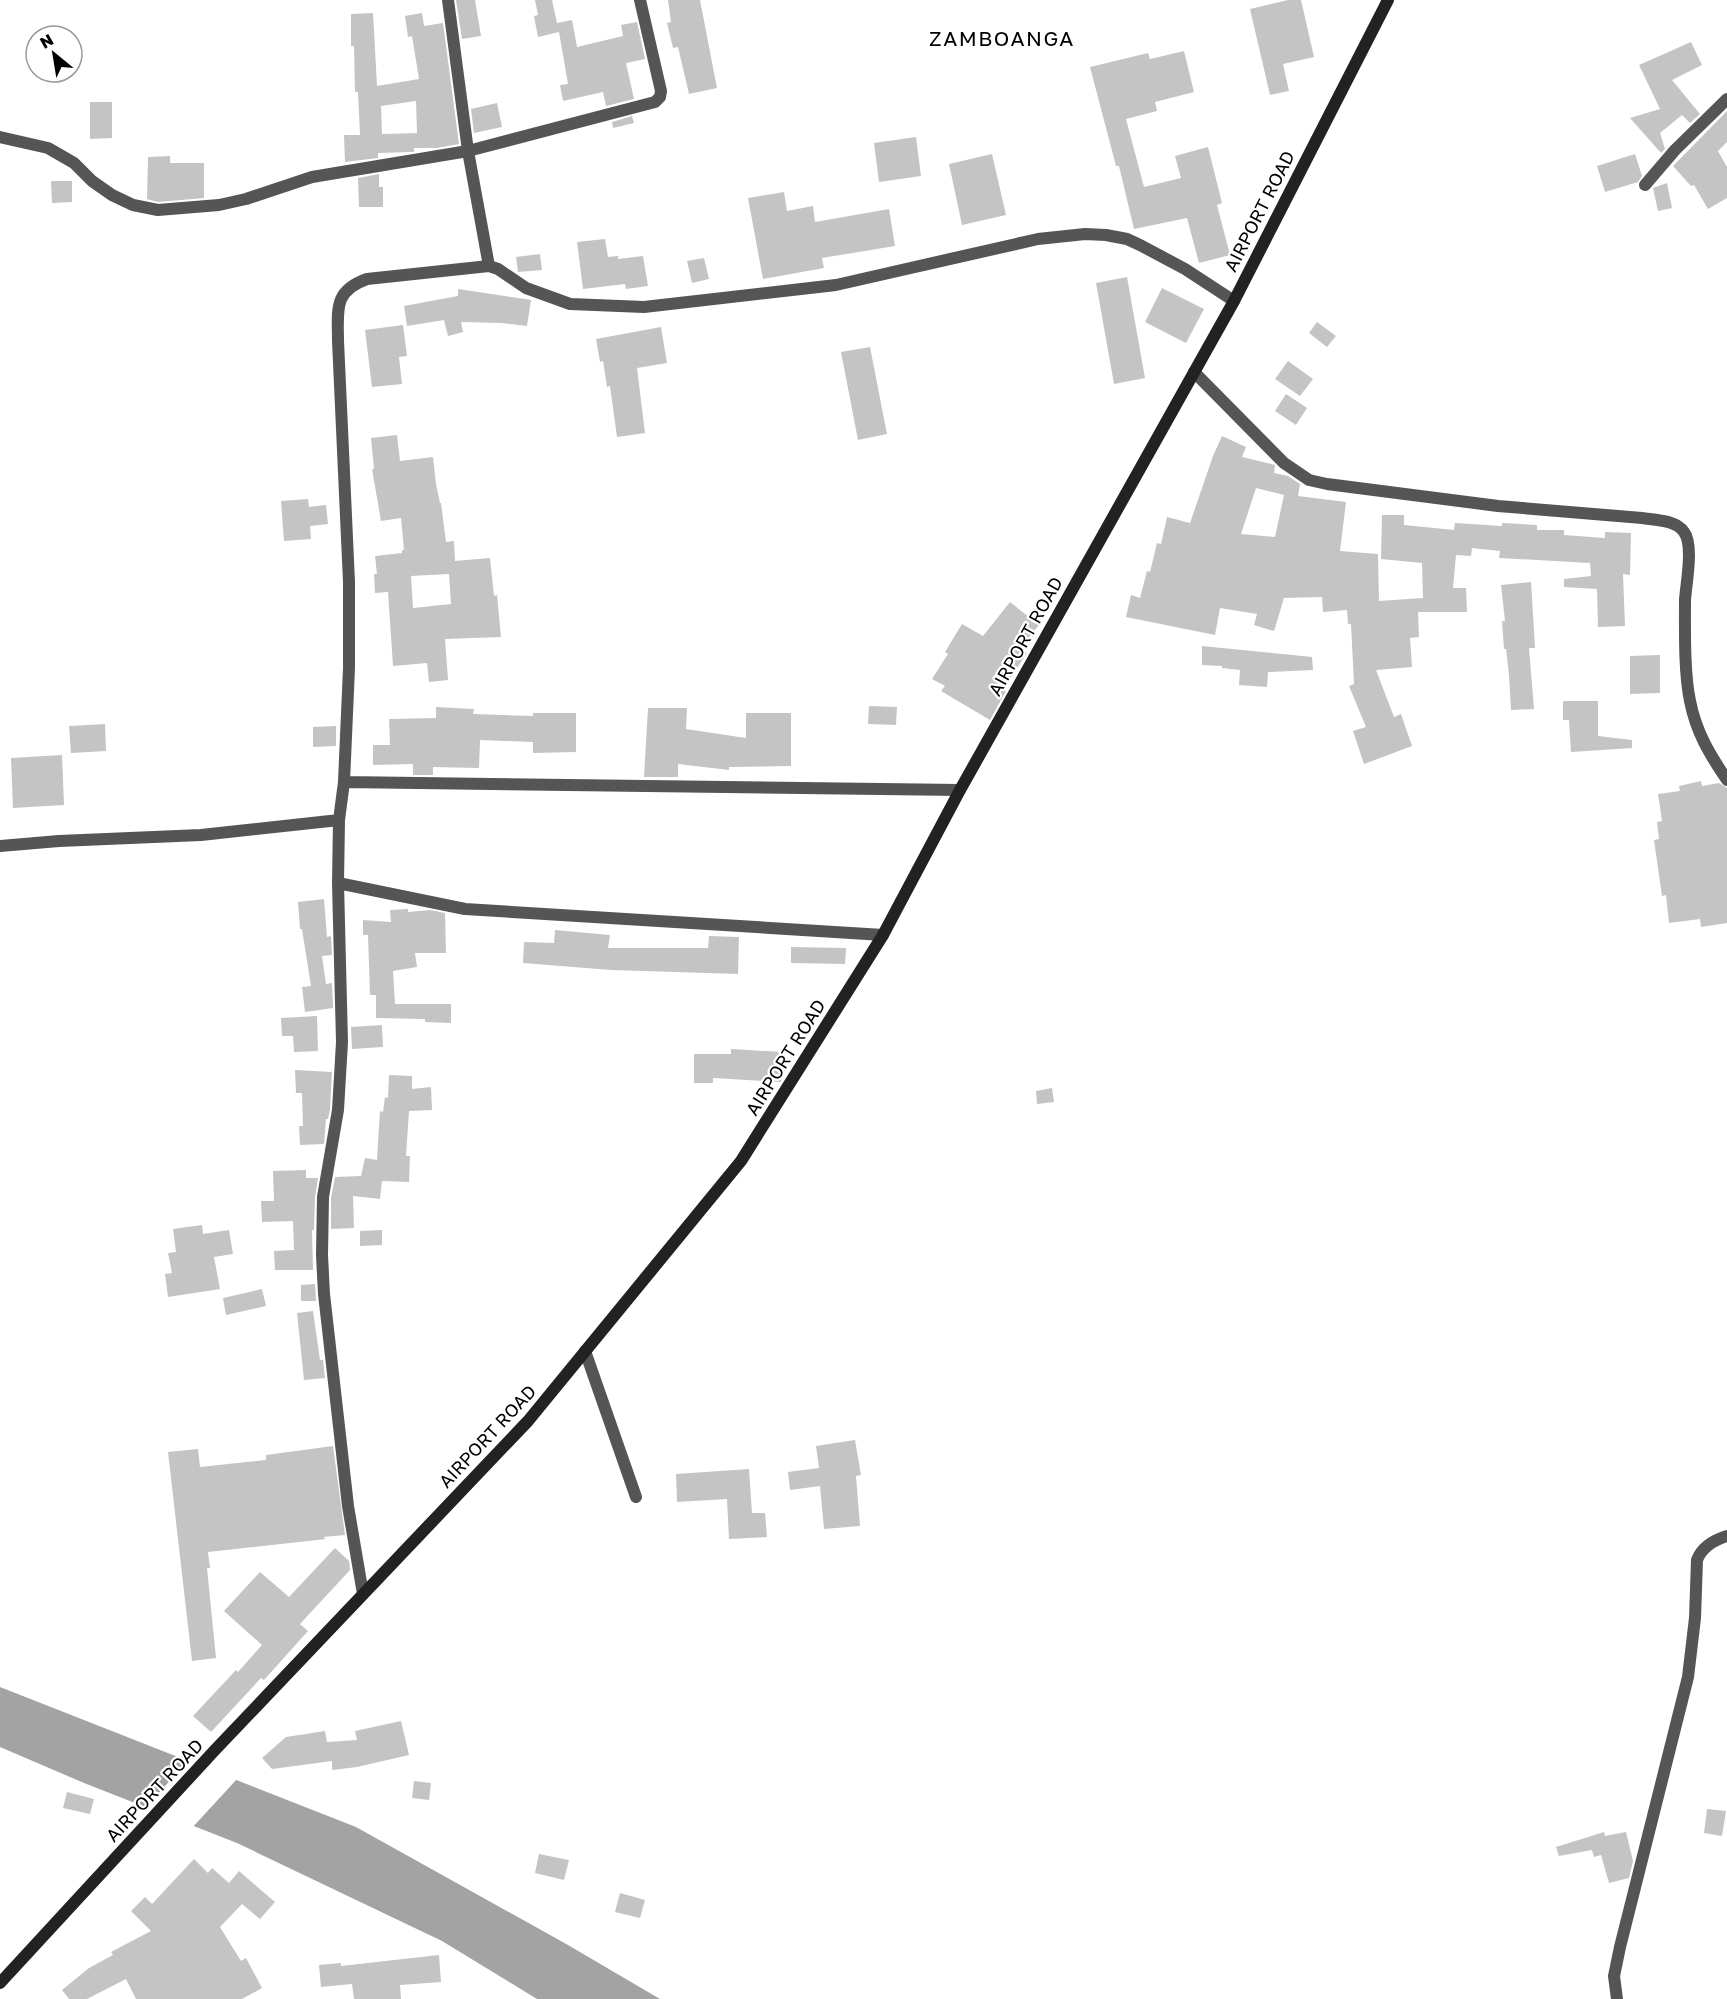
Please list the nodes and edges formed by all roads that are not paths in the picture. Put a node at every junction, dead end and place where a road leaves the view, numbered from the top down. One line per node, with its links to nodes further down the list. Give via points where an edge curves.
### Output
1 (448, 0): 6 (street)
2 (640, 0): 6 (street, via 660,98)
3 (1388, 0): 9 (main road, AIRPORT ROAD)
4 (1727, 99): 7 (street)
5 (0, 137): 6 (street, via 48,148 74,163 112,195 132,205 158,210 219,205 312,177)
6 (468, 151): 8 (street)
7 (1645, 185)
8 (489, 266): 9 (street, via 526,288 570,304 644,307 836,285 1038,239 1085,234 1127,239 1185,269); 12 (street, via 368,279 356,283 341,296 338,307 349,582)
9 (1233, 301): 10 (main road, AIRPORT ROAD)
10 (1194, 372): 11 (street, via 1284,464 1309,480 1498,506 1642,518 1680,527 1687,537 1688,555 1685,609 1689,699 1703,742); 13 (main road, AIRPORT ROAD)
11 (1727, 780)
12 (344, 782): 13 (street); 14 (street)
13 (960, 790): 17 (main road, AIRPORT ROAD)
14 (339, 820): 15 (street, via 201,835); 16 (street)
15 (0, 846)
16 (338, 883): 17 (street, via 465,909); 21 (street, via 342,1042 338,1110 324,1197 322,1255 348,1506)
17 (883, 935): 18 (main road, AIRPORT ROAD, via 741,1161)
18 (585, 1351): 19 (street); 21 (main road, AIRPORT ROAD, via 528,1421)
19 (636, 1497)
20 (1727, 1536): 23 (street, via 1700,1552 1697,1560 1688,1677 1620,1947 1614,1976)
21 (363, 1594): 22 (main road, AIRPORT ROAD)
22 (0, 1983)
23 (1617, 1999)

